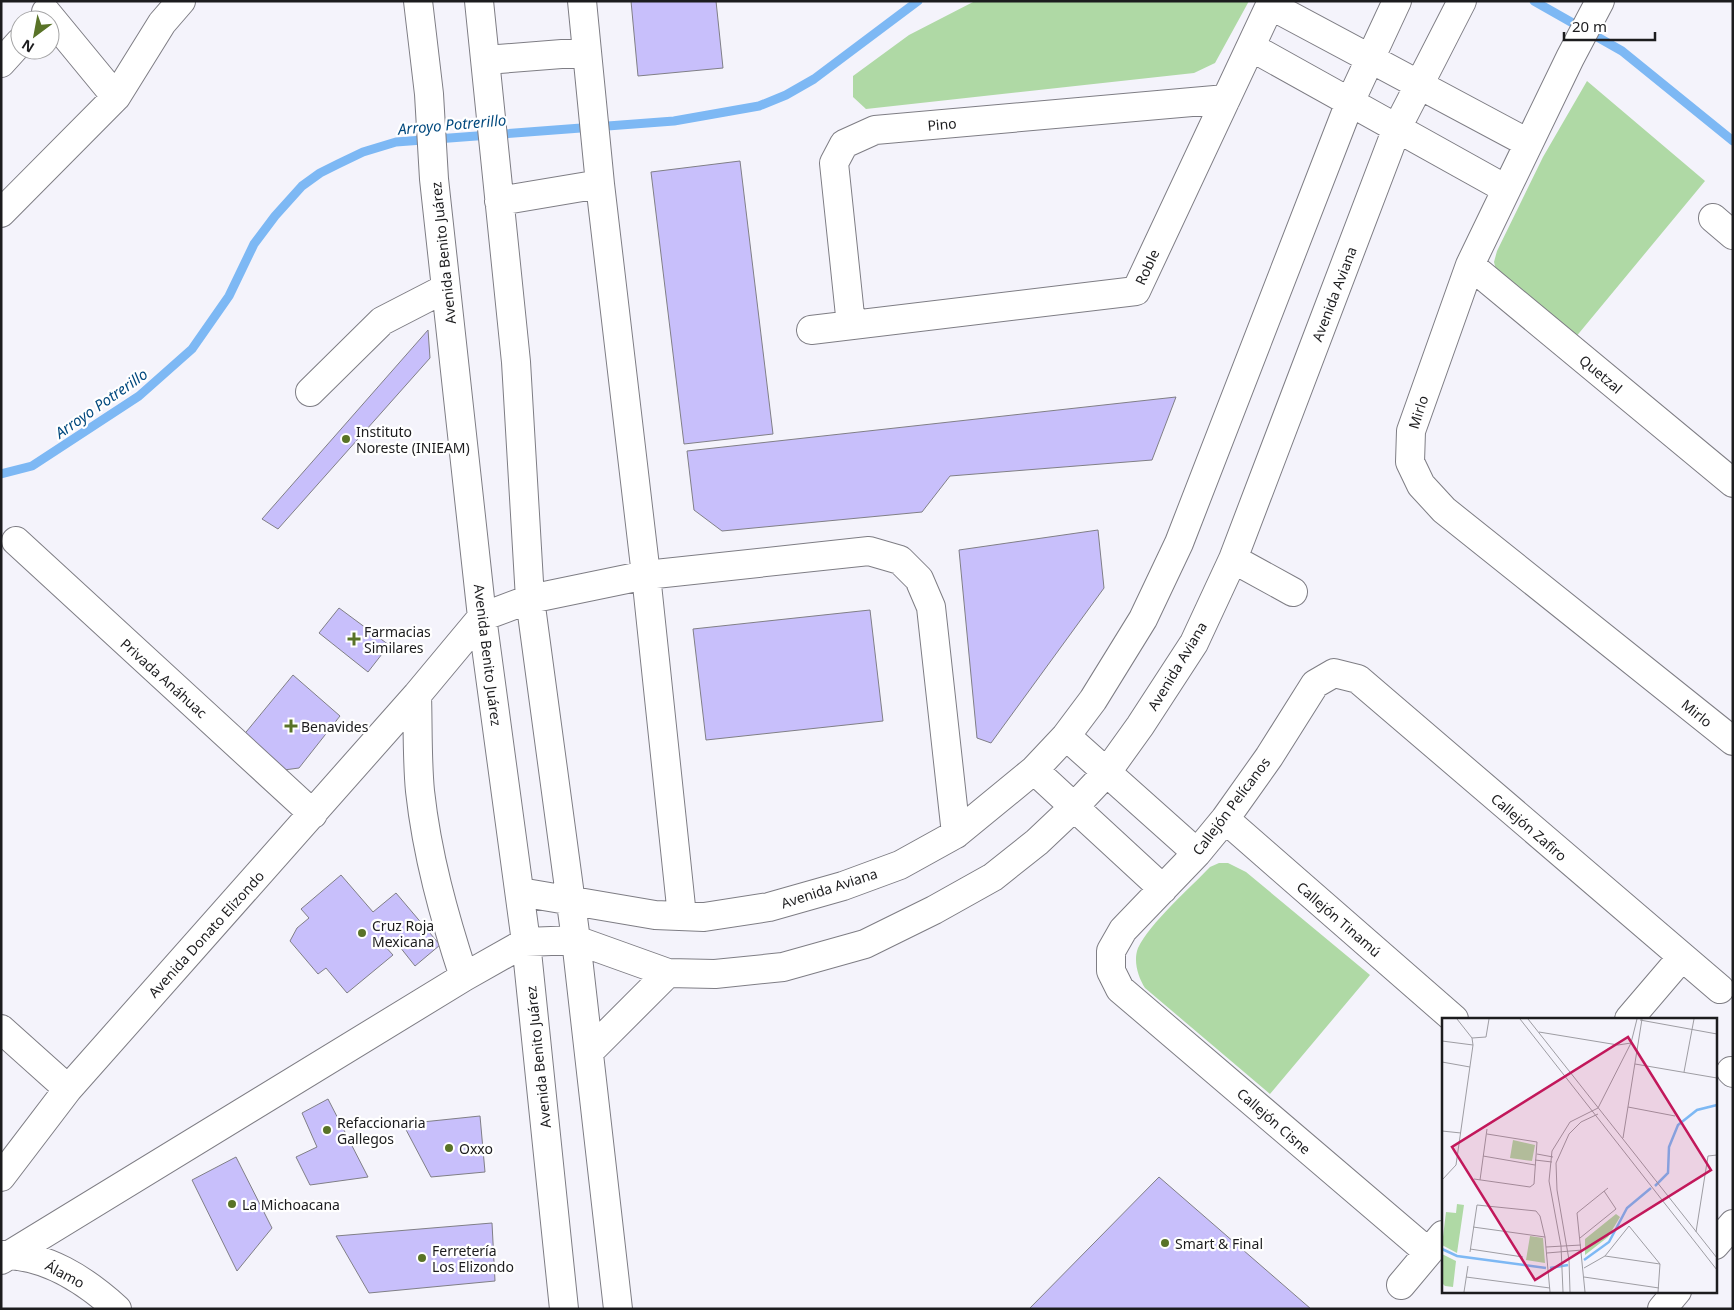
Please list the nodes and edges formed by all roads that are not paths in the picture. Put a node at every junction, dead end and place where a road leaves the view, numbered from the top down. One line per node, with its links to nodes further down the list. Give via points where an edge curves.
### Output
1 (181, 1): 17 (street, via 162,23)
2 (418, 1): 27 (street, Avenida Benito Juárez)
3 (479, 1): 15 (street)
4 (582, 1): 14 (street)
5 (1397, 1): 12 (street, Avenida Aviana)
6 (1600, 1): 21 (street, Mirlo)
7 (1271, 3): 10 (street, Roble); 12 (street)
8 (1459, 6): 16 (street, Avenida Aviana)
9 (60, 28): 17 (street)
10 (1251, 47): 18 (street, Roble); 19 (street)
11 (10, 54): 13 (street)
12 (1370, 58): 16 (street); 19 (street, Avenida Aviana)
13 (1, 64)
14 (588, 64): 15 (street); 22 (street)
15 (487, 73): 24 (street)
16 (1418, 84): 20 (street, Avenida Aviana); 21 (street)
17 (116, 97): 25 (street)
18 (1226, 100): 28 (street, Roble, via 1136,291); 28 (street, Pino, via 875,130 844,144 834,163)
19 (1350, 102): 20 (street); 40 (street, Avenida Aviana, via 1179,543 1143,619 1093,700)
20 (1397, 128): 23 (street); 33 (street, Avenida Aviana)
21 (1528, 142): 23 (street, Mirlo)
22 (599, 174): 24 (street); 34 (street)
23 (1506, 189): 26 (street, Mirlo)
24 (499, 202): 36 (street, via 516,362)
25 (1, 213)
26 (1470, 265): 31 (street, Quetzal); 41 (street, Mirlo, via 1411,431 1410,462 1421,485 1444,510)
27 (446, 288): 30 (street, via 382,321); 37 (street, Avenida Benito Juárez)
28 (851, 325): 29 (street, Roble)
29 (810, 330)
30 (310, 392)
31 (1733, 483)
32 (16, 542): 45 (street, Privada Anáhuac)
33 (1233, 559): 35 (street); 43 (street, Avenida Aviana, via 1194,643)
34 (646, 575): 36 (street); 47 (street, via 868,551 900,560 919,580 931,607); 52 (street)
35 (1293, 592)
36 (530, 599): 37 (street); 51 (street)
37 (482, 617): 39 (street, Avenida Donato Elizondo); 50 (street, Avenida Benito Juárez)
38 (1334, 673): 46 (street, Callejón Pelícanos, via 1315,684); 55 (street, Callejón Zafiro, via 1358,679)
39 (417, 695): 45 (street, Avenida Donato Elizondo); 57 (street, via 420,790 430,853 442,908)
40 (1066, 736): 42 (street, Avenida Aviana); 43 (street)
41 (1733, 741)
42 (1034, 770): 44 (street); 47 (street, Avenida Aviana)
43 (1106, 772): 44 (street, Avenida Aviana); 48 (street)
44 (1074, 807): 49 (street); 56 (street, Avenida Aviana, via 993,877 865,944 783,967 715,974)
45 (313, 814): 64 (street, Avenida Donato Elizondo)
46 (1225, 819): 48 (street, Callejón Pelícanos); 60 (street, Callejón Tinamú)
47 (956, 834): 52 (street, Avenida Aviana, via 900,865 843,886 769,907 704,917)
48 (1197, 852): 49 (street, Callejón Pelícanos)
49 (1163, 889): 58 (street, Callejón Pelícanos, via 1123,930 1111,950 1111,972)
50 (520, 892): 51 (street, Avenida Aviana); 54 (street, Avenida Benito Juárez)
51 (571, 900): 52 (street, Avenida Aviana, via 619,910); 53 (street)
52 (682, 916)
53 (576, 940): 54 (street); 56 (street, Avenida Aviana); 63 (street)
54 (526, 942): 57 (street); 73 (street, Avenida Benito Juárez)
55 (1682, 957): 59 (street, Callejón Zafiro); 61 (street)
56 (668, 973): 63 (street)
57 (464, 977): 69 (street)
58 (1120, 989): 67 (street, Callejón Cisne)
59 (1720, 989)
60 (1453, 1018)
61 (1630, 1018)
62 (1, 1029): 64 (street)
63 (589, 1052): 74 (street)
64 (68, 1088): 65 (street, Avenida Donato Elizondo)
65 (1, 1177)
66 (1733, 1224): 68 (street)
67 (1435, 1244): 70 (street)
68 (1716, 1244)
69 (3, 1257): 72 (street, Álamo, via 29,1257 50,1264 79,1279)
70 (1401, 1285)
71 (1675, 1292): 75 (street)
72 (117, 1309)
73 (564, 1309)
74 (618, 1309)
75 (1662, 1309)

